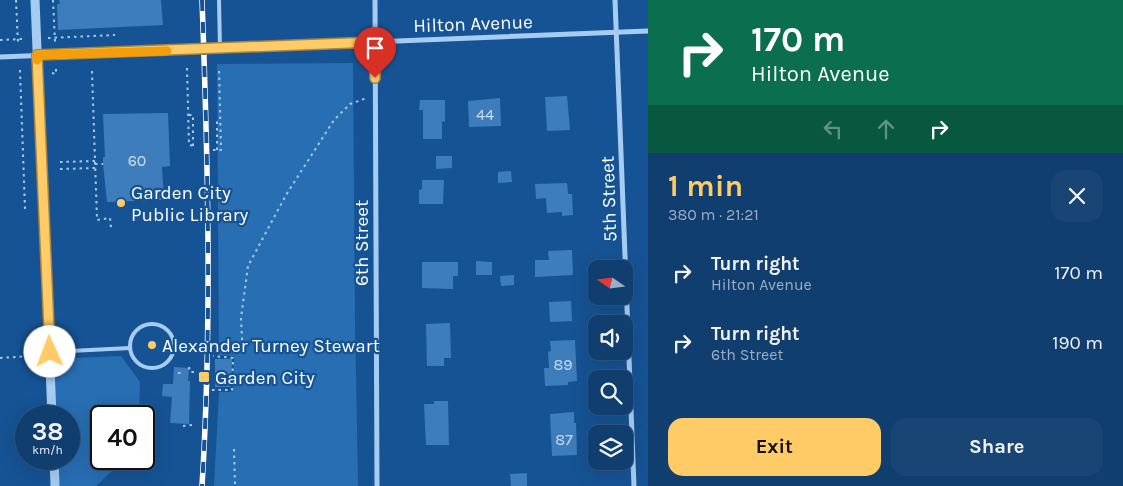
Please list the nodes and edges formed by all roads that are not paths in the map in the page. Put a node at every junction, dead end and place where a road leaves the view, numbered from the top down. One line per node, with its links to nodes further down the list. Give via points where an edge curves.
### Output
1 (35, 0): 9 (street)
2 (218, 0): 8 (lane)
3 (375, 0): 7 (street, 6th Street)
4 (615, 0): 6 (street, 5th Street)
5 (648, 31): 6 (street, Hilton Avenue)
6 (616, 32): 7 (street, Hilton Avenue); 17 (street, 5th Street)
7 (375, 42): 8 (street, Hilton Avenue); 16 (street, 6th Street)
8 (220, 49): 9 (street, Hilton Avenue)
9 (37, 55): 10 (street, Hilton Avenue); 12 (street)
10 (0, 57)
11 (130, 348): 11 (lane, via 137,361 153,368 164,365 175,346 170,333 158,324 151,324 138,329); 12 (lane)
12 (50, 352): 13 (street)
13 (52, 405)
14 (54, 470): 15 (street)
15 (55, 486)
16 (376, 486)
17 (634, 486)

